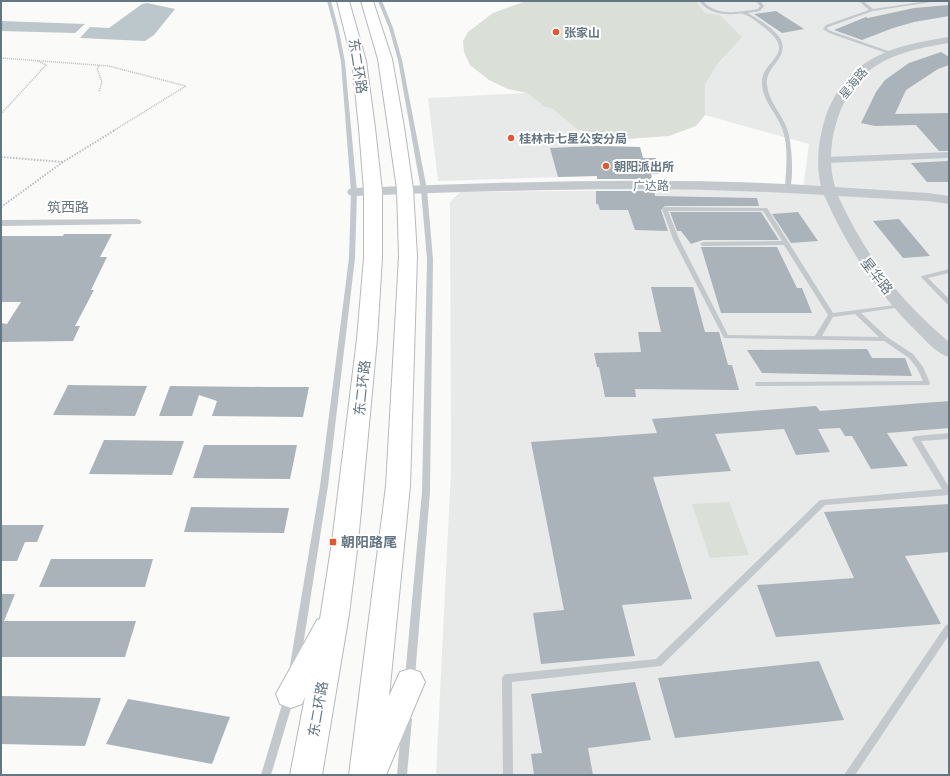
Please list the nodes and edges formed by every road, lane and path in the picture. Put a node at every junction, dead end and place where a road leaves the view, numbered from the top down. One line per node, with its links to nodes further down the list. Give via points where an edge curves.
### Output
1 (329, 1): 25 (lane, via 344,62)
2 (343, 1): 25 (main road, 东二环路, via 359,61)
3 (367, 1): 24 (main road, 东二环路, via 385,59)
4 (380, 1): 24 (lane, via 400,60)
5 (701, 1): 10 (lane, via 717,12)
6 (758, 1): 10 (lane, via 762,6 759,10)
7 (861, 1): 9 (lane)
8 (936, 1): 9 (lane)
9 (872, 10): 12 (lane, via 833,23 825,29)
10 (745, 13): 22 (lane, via 778,39 778,60 768,70 764,79 773,109 784,128 788,154)
11 (949, 40): 12 (street, 星海路)
12 (889, 53): 20 (street, 星海路, via 861,69 838,99 826,140)
13 (1, 58): 14 (path)
14 (35, 60): 15 (path); 17 (path, via 46,65)
15 (99, 65): 16 (path, via 97,69 103,82); 21 (path, via 186,86)
16 (99, 91)
17 (1, 114)
18 (949, 155): 20 (street)
19 (1, 157): 21 (path)
20 (826, 160): 23 (street, 星海路)
21 (63, 162): 27 (path)
22 (788, 188): 23 (street, 广达路); 24 (street, 广达路, via 543,185)
23 (828, 188): 26 (street, 广达路); 34 (street, 星华路, via 856,247 881,284)
24 (414, 190): 25 (street, 广达路); 45 (lane, via 430,259 426,492); 50 (main road, 东二环路, via 408,256 398,486)
25 (363, 192): 43 (main road, 东二环路, via 373,258 352,486); 46 (lane, via 352,258 324,486)
26 (949, 200)
27 (1, 207)
28 (136, 222): 29 (street, 筑西路)
29 (1, 223)
30 (786, 242): 31 (lane); 36 (lane); 37 (lane, via 765,209 665,208 676,239 726,337)
31 (703, 244)
32 (949, 271): 33 (lane, via 924,277)
33 (949, 303)
34 (901, 305): 35 (lane); 39 (street, 星华路, via 927,334)
35 (856, 312): 36 (lane); 38 (lane)
36 (831, 315): 37 (lane)
37 (817, 338): 38 (lane)
38 (885, 339): 40 (lane, via 911,356 928,383)
39 (949, 351)
40 (758, 384)
41 (949, 436): 42 (lane, via 916,439)
42 (949, 492): 53 (lane, via 824,502 658,663 507,678)
43 (335, 614): 46 (main road); 49 (main road, 东二环路)
44 (949, 628): 54 (lane)
45 (409, 693): 51 (main road)
46 (291, 694): 48 (lane)
47 (407, 713): 52 (lane)
48 (266, 775)
49 (306, 775)
50 (366, 775)
51 (369, 775)
52 (402, 775)
53 (508, 775)
54 (849, 775)

